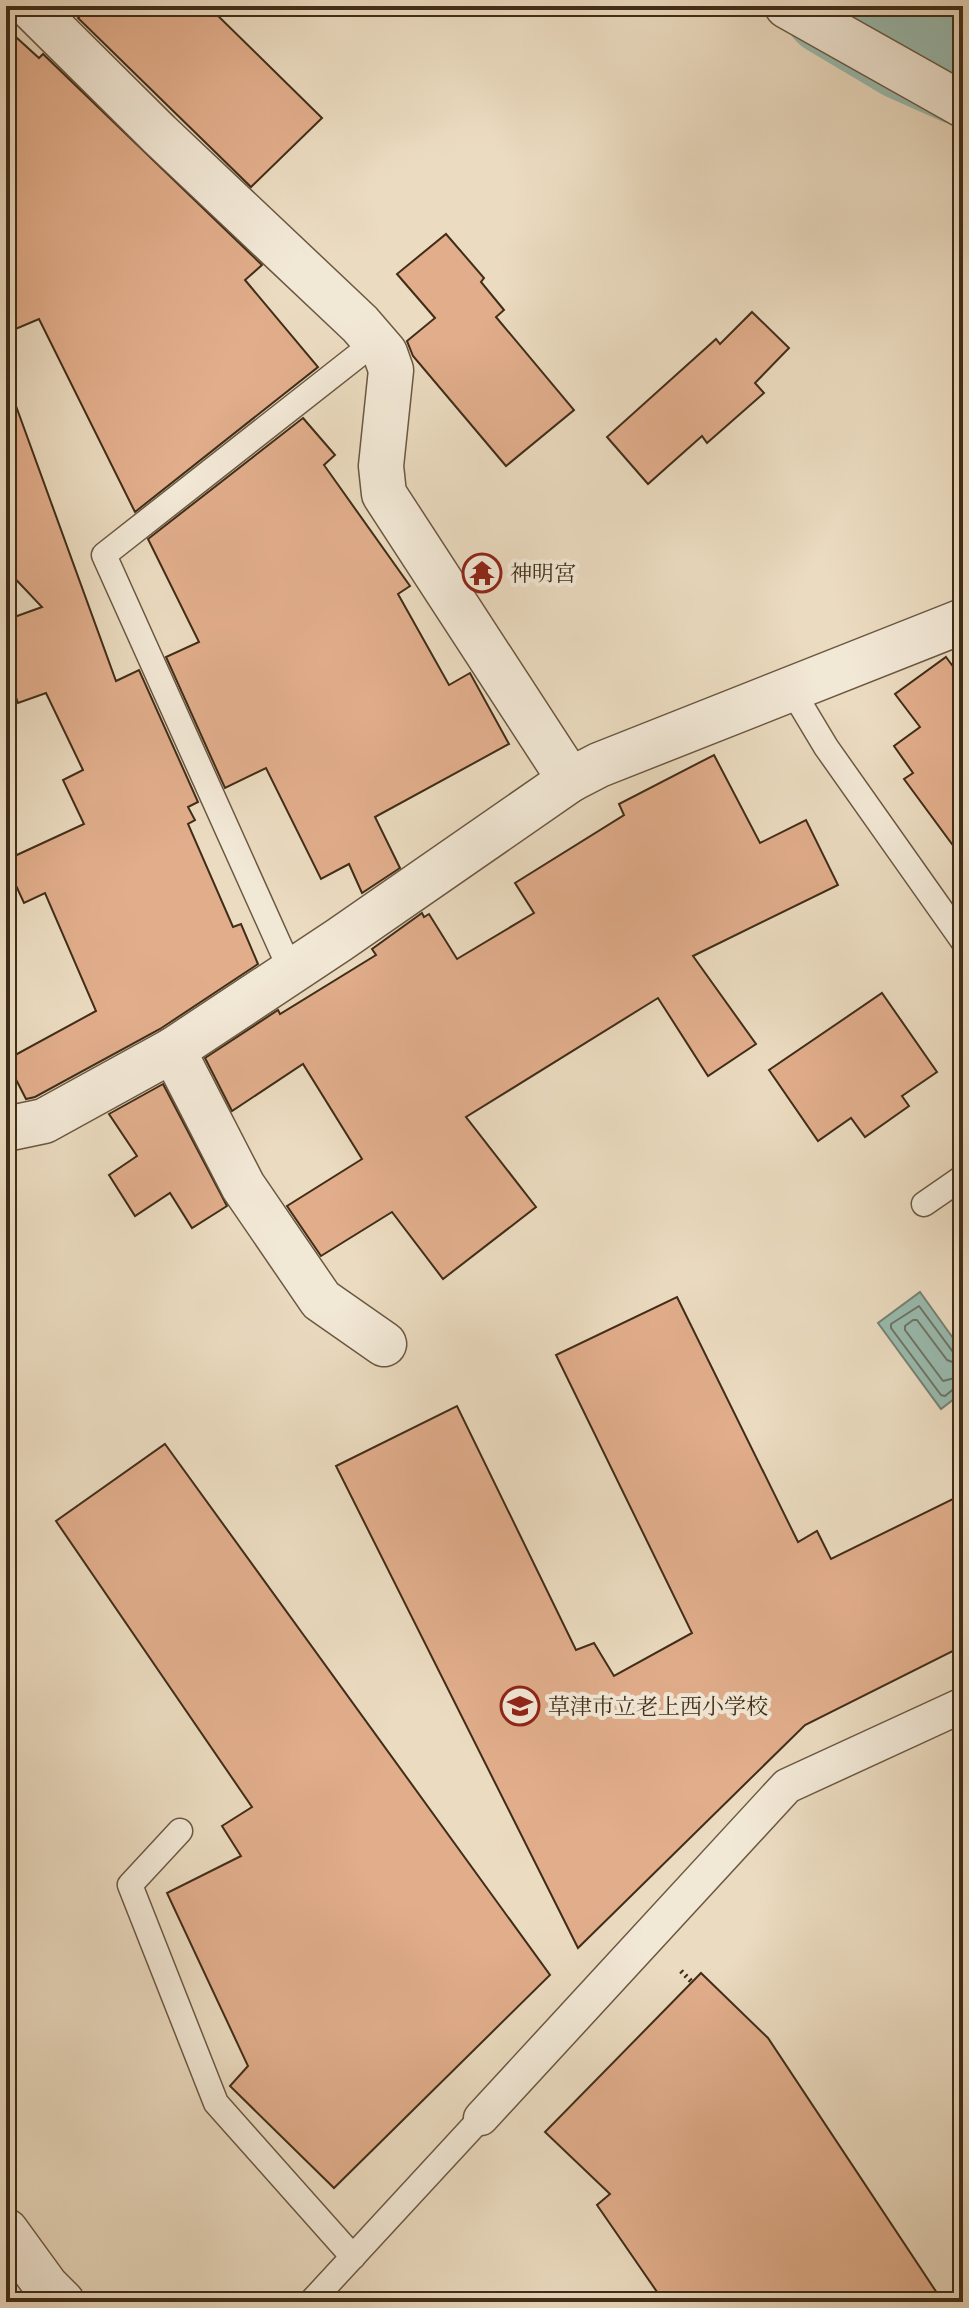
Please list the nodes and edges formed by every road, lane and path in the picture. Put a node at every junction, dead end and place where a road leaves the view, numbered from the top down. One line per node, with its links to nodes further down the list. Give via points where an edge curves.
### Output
1 (30, 6): 4 (street)
2 (787, 6): 3 (street)
3 (963, 105)
4 (375, 342): 7 (street, via 391,370 381,466 384,494); 9 (lane, via 104,555)
5 (963, 621): 6 (street)
6 (790, 687): 7 (street); 8 (lane, via 826,747)
7 (570, 780): 9 (street)
8 (963, 941)
9 (291, 971): 10 (street)
10 (173, 1050): 11 (street, via 44,1121); 14 (street, via 243,1186 321,1300)
11 (6, 1129)
12 (963, 1177): 13 (lane)
13 (924, 1204)
14 (384, 1344)
15 (963, 1705): 17 (street, via 787,1786)
16 (180, 1831): 19 (lane, via 130,1885 216,2103)
17 (481, 2118): 19 (lane)
18 (6, 2231): 20 (street)
19 (353, 2257): 21 (lane)
20 (62, 2302)
21 (311, 2302)

